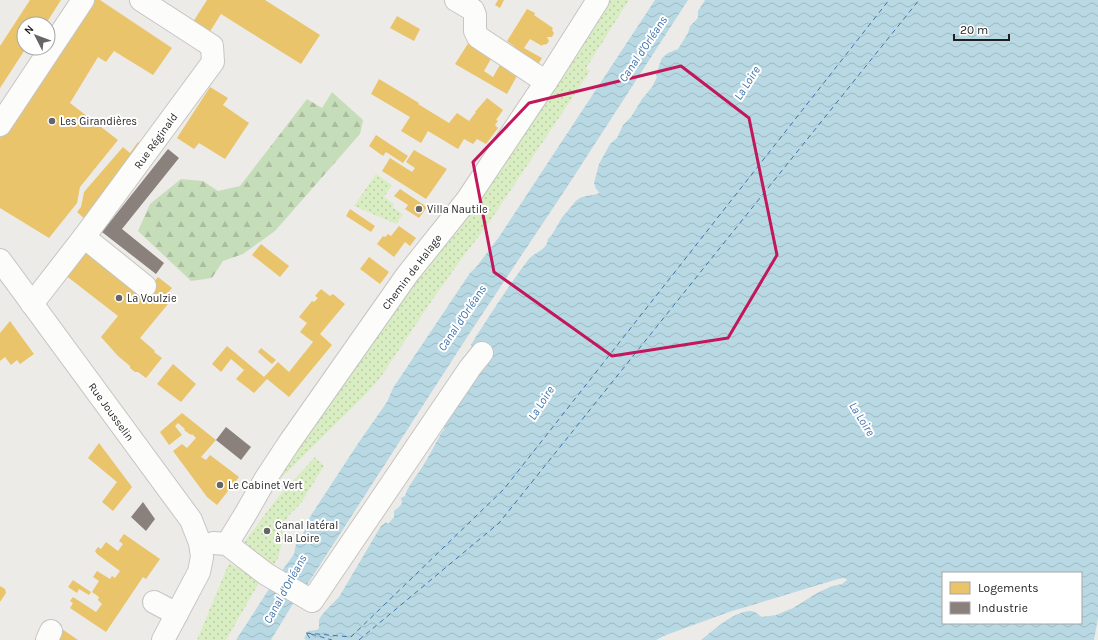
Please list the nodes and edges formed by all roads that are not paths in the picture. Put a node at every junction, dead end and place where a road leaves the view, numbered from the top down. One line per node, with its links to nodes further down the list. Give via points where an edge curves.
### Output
1 (83, 0): 6 (street)
2 (141, 0): 7 (street, Rue Réginald, via 212,46 213,62)
3 (456, 0): 5 (street, via 476,14 475,31 478,37)
4 (598, 0): 5 (street, Chemin de Halage)
5 (546, 82): 13 (street, Chemin de Halage, via 467,200 407,275 293,437)
6 (0, 125)
7 (84, 237): 9 (street); 10 (street)
8 (0, 260): 10 (street, Rue Jousselin)
9 (145, 286)
10 (32, 304): 12 (street, Rue Jousselin, via 191,520)
11 (482, 353): 13 (street, via 312,601 266,574)
12 (200, 543): 13 (street); 15 (street, Rue Jousselin, via 202,557 199,572)
13 (227, 544)
14 (154, 602): 15 (street)
15 (177, 614): 16 (street)
16 (163, 640)

